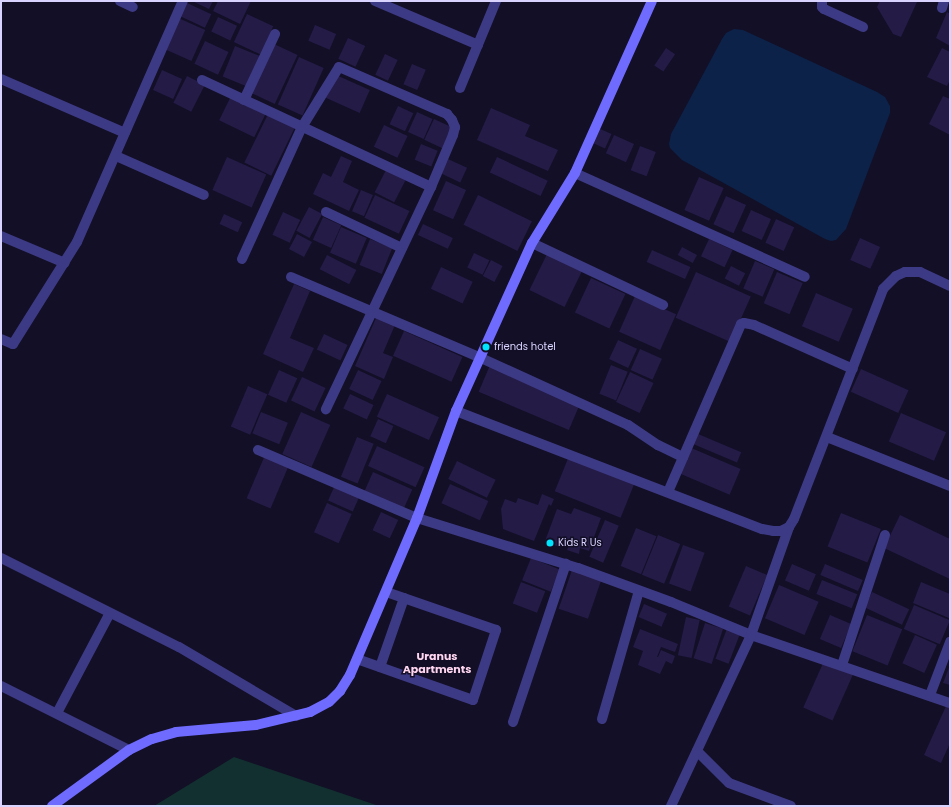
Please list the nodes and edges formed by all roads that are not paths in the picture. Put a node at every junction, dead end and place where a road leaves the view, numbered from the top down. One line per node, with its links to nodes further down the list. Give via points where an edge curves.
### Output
1 (120, 1): 7 (street)
2 (183, 1): 16 (street)
3 (375, 1): 10 (street)
4 (496, 1): 10 (street)
5 (652, 1): 18 (street)
6 (822, 1): 8 (street, via 824,9)
7 (133, 7)
8 (863, 26)
9 (275, 34): 14 (street)
10 (478, 45): 13 (street)
11 (1, 80): 16 (street)
12 (202, 80): 14 (street)
13 (460, 88)
14 (244, 100): 15 (street)
15 (302, 127): 19 (street); 19 (street, via 339,67 447,114 455,127); 25 (street)
16 (125, 134): 17 (street)
17 (116, 156): 20 (street); 26 (street)
18 (575, 173): 23 (street); 28 (street)
19 (431, 187): 24 (street)
20 (204, 195)
21 (326, 212): 24 (street)
22 (1, 236): 26 (street)
23 (532, 243): 30 (street); 33 (street)
24 (402, 248): 31 (street)
25 (242, 259)
26 (65, 263): 32 (street, via 13,344)
27 (291, 277): 31 (street)
28 (805, 277)
29 (950, 286): 34 (street, via 920,272 905,272 889,281 883,289)
30 (663, 305)
31 (372, 310): 33 (street); 35 (street)
32 (1, 339)
33 (481, 358): 36 (street); 39 (street, via 628,424 658,445)
34 (853, 369): 37 (street); 39 (street, via 754,325 741,324)
35 (326, 410)
36 (456, 412): 41 (street); 42 (street)
37 (827, 437): 40 (street); 43 (street)
38 (258, 450): 42 (street)
39 (683, 457): 41 (street)
40 (950, 486)
41 (668, 492): 43 (street, via 762,529 773,531)
42 (417, 518): 46 (street); 48 (street)
43 (789, 527): 51 (street)
44 (885, 535): 54 (street)
45 (1, 558): 50 (street)
46 (566, 564): 47 (street); 62 (street)
47 (639, 591): 51 (street); 61 (street)
48 (386, 592): 49 (street); 53 (street)
49 (404, 598): 55 (street); 55 (street, via 496,630 473,700)
50 (110, 613): 59 (street); 60 (street, via 179,647)
51 (751, 635): 54 (street); 64 (street)
52 (950, 642): 57 (street)
53 (357, 659): 55 (street); 60 (street, via 343,686 329,702)
54 (842, 665): 57 (street)
55 (380, 667)
56 (1, 686): 59 (street)
57 (930, 695): 58 (street)
58 (950, 703)
59 (57, 713): 63 (street)
60 (296, 716): 63 (street, via 256,725 176,732)
61 (602, 719)
62 (513, 722)
63 (129, 750): 65 (street)
64 (697, 751): 66 (street); 67 (street, via 729,783)
65 (52, 806)
66 (671, 806)
67 (792, 806)

